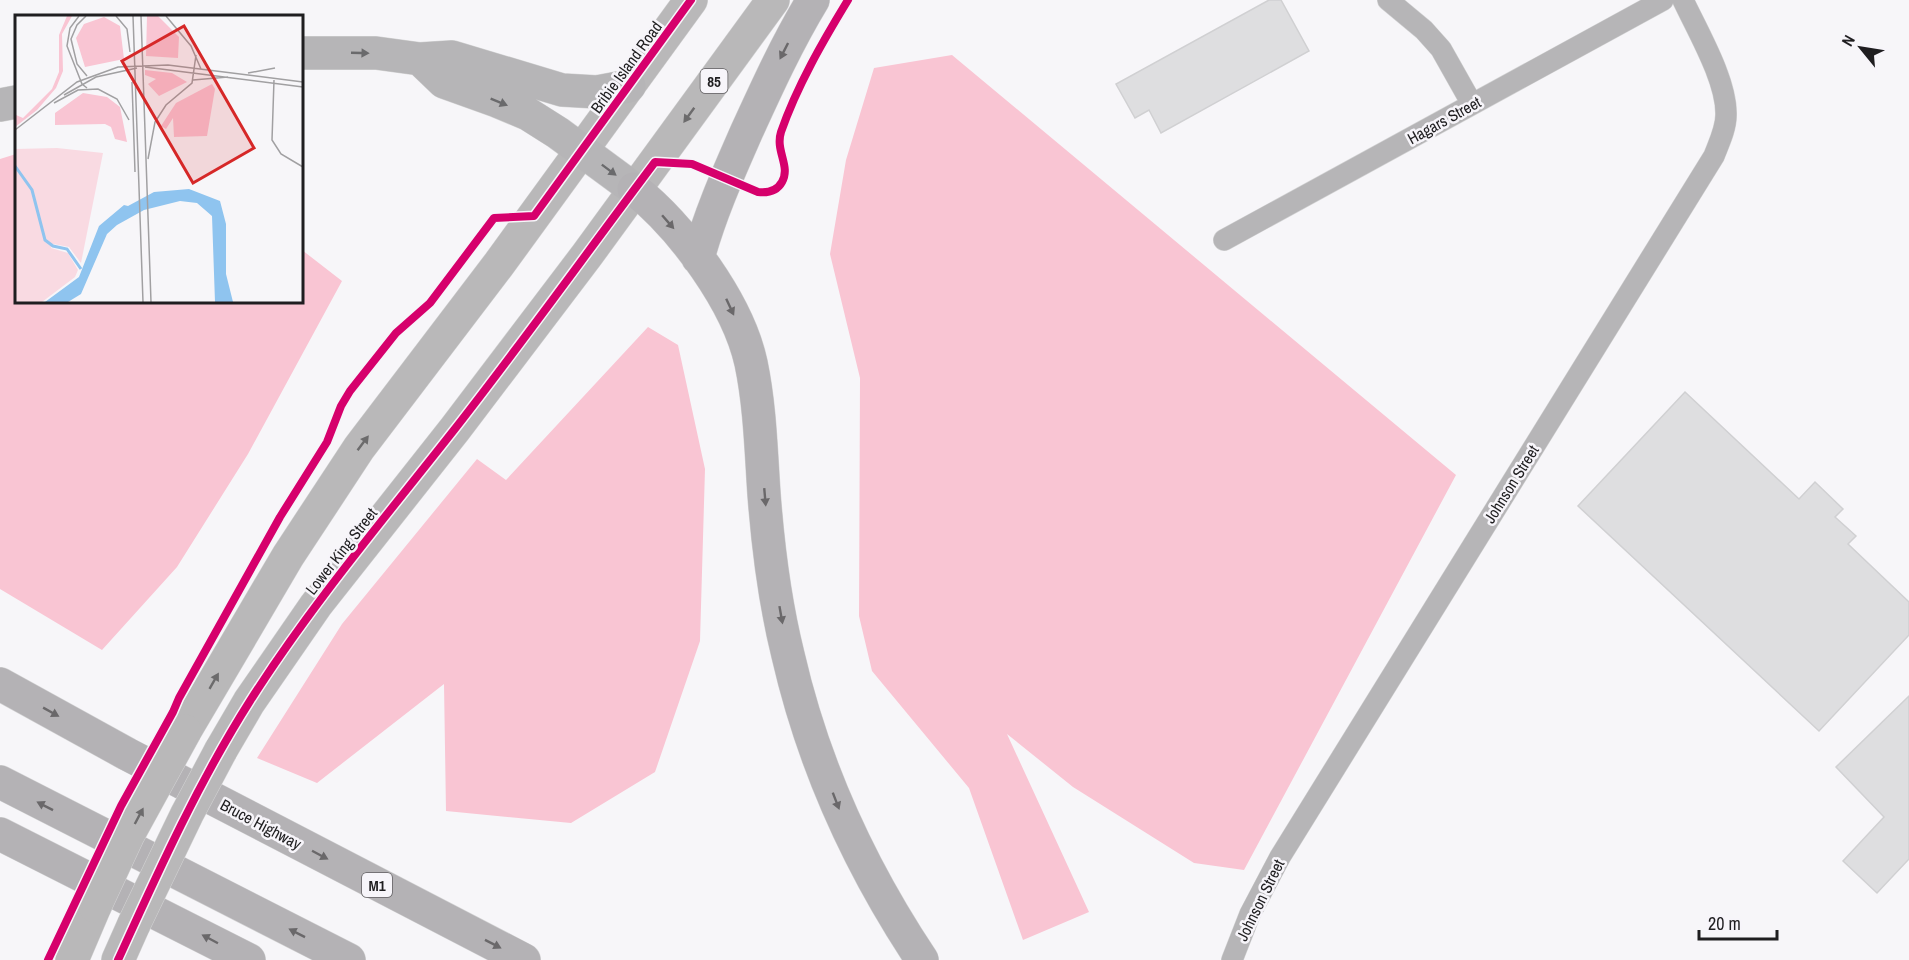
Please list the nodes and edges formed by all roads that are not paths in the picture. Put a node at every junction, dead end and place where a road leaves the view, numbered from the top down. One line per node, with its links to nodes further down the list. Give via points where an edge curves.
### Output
1 (691, 0): 9 (main road, Bribie Island Road)
2 (773, 0): 14 (main road, 85, one-way to 14)
3 (813, 0): 16 (highway, one-way to 16, via 755,112 713,208)
4 (1388, 0): 11 (street, via 1441,49)
5 (1663, 0): 11 (street, Hagars Street)
6 (1683, 0): 26 (street, Johnson Street, via 1725,97 1726,116 1714,156 1280,857 1250,914)
7 (303, 53): 8 (highway, one-way to 8)
8 (420, 59): 9 (highway, via 452,57 562,90 597,92); 13 (highway, one-way to 13, via 444,82 528,114)
9 (629, 86): 13 (main road, Bribie Island Road)
10 (15, 102): 12 (highway)
11 (1472, 104): 15 (street, Hagars Street)
12 (0, 105)
13 (583, 150): 14 (highway, one-way to 14); 20 (main road, one-way to 13, bridge, via 128,835 288,556 359,448)
14 (634, 189): 16 (highway, one-way to 16); 21 (main road, Lower King Street / 85, bridge, via 455,429 316,605 255,694 187,814)
15 (1224, 240)
16 (698, 258): 25 (highway, one-way to 25, via 725,297 751,362 778,600 788,655 816,750 847,830 894,918)
17 (0, 684): 24 (highway, Bruce Highway / M1, one-way to 24)
18 (0, 782): 23 (highway, one-way to 18)
19 (0, 834): 22 (highway, one-way to 19)
20 (72, 960)
21 (118, 960)
22 (249, 960)
23 (349, 960)
24 (524, 960)
25 (922, 960)
26 (1232, 960)

